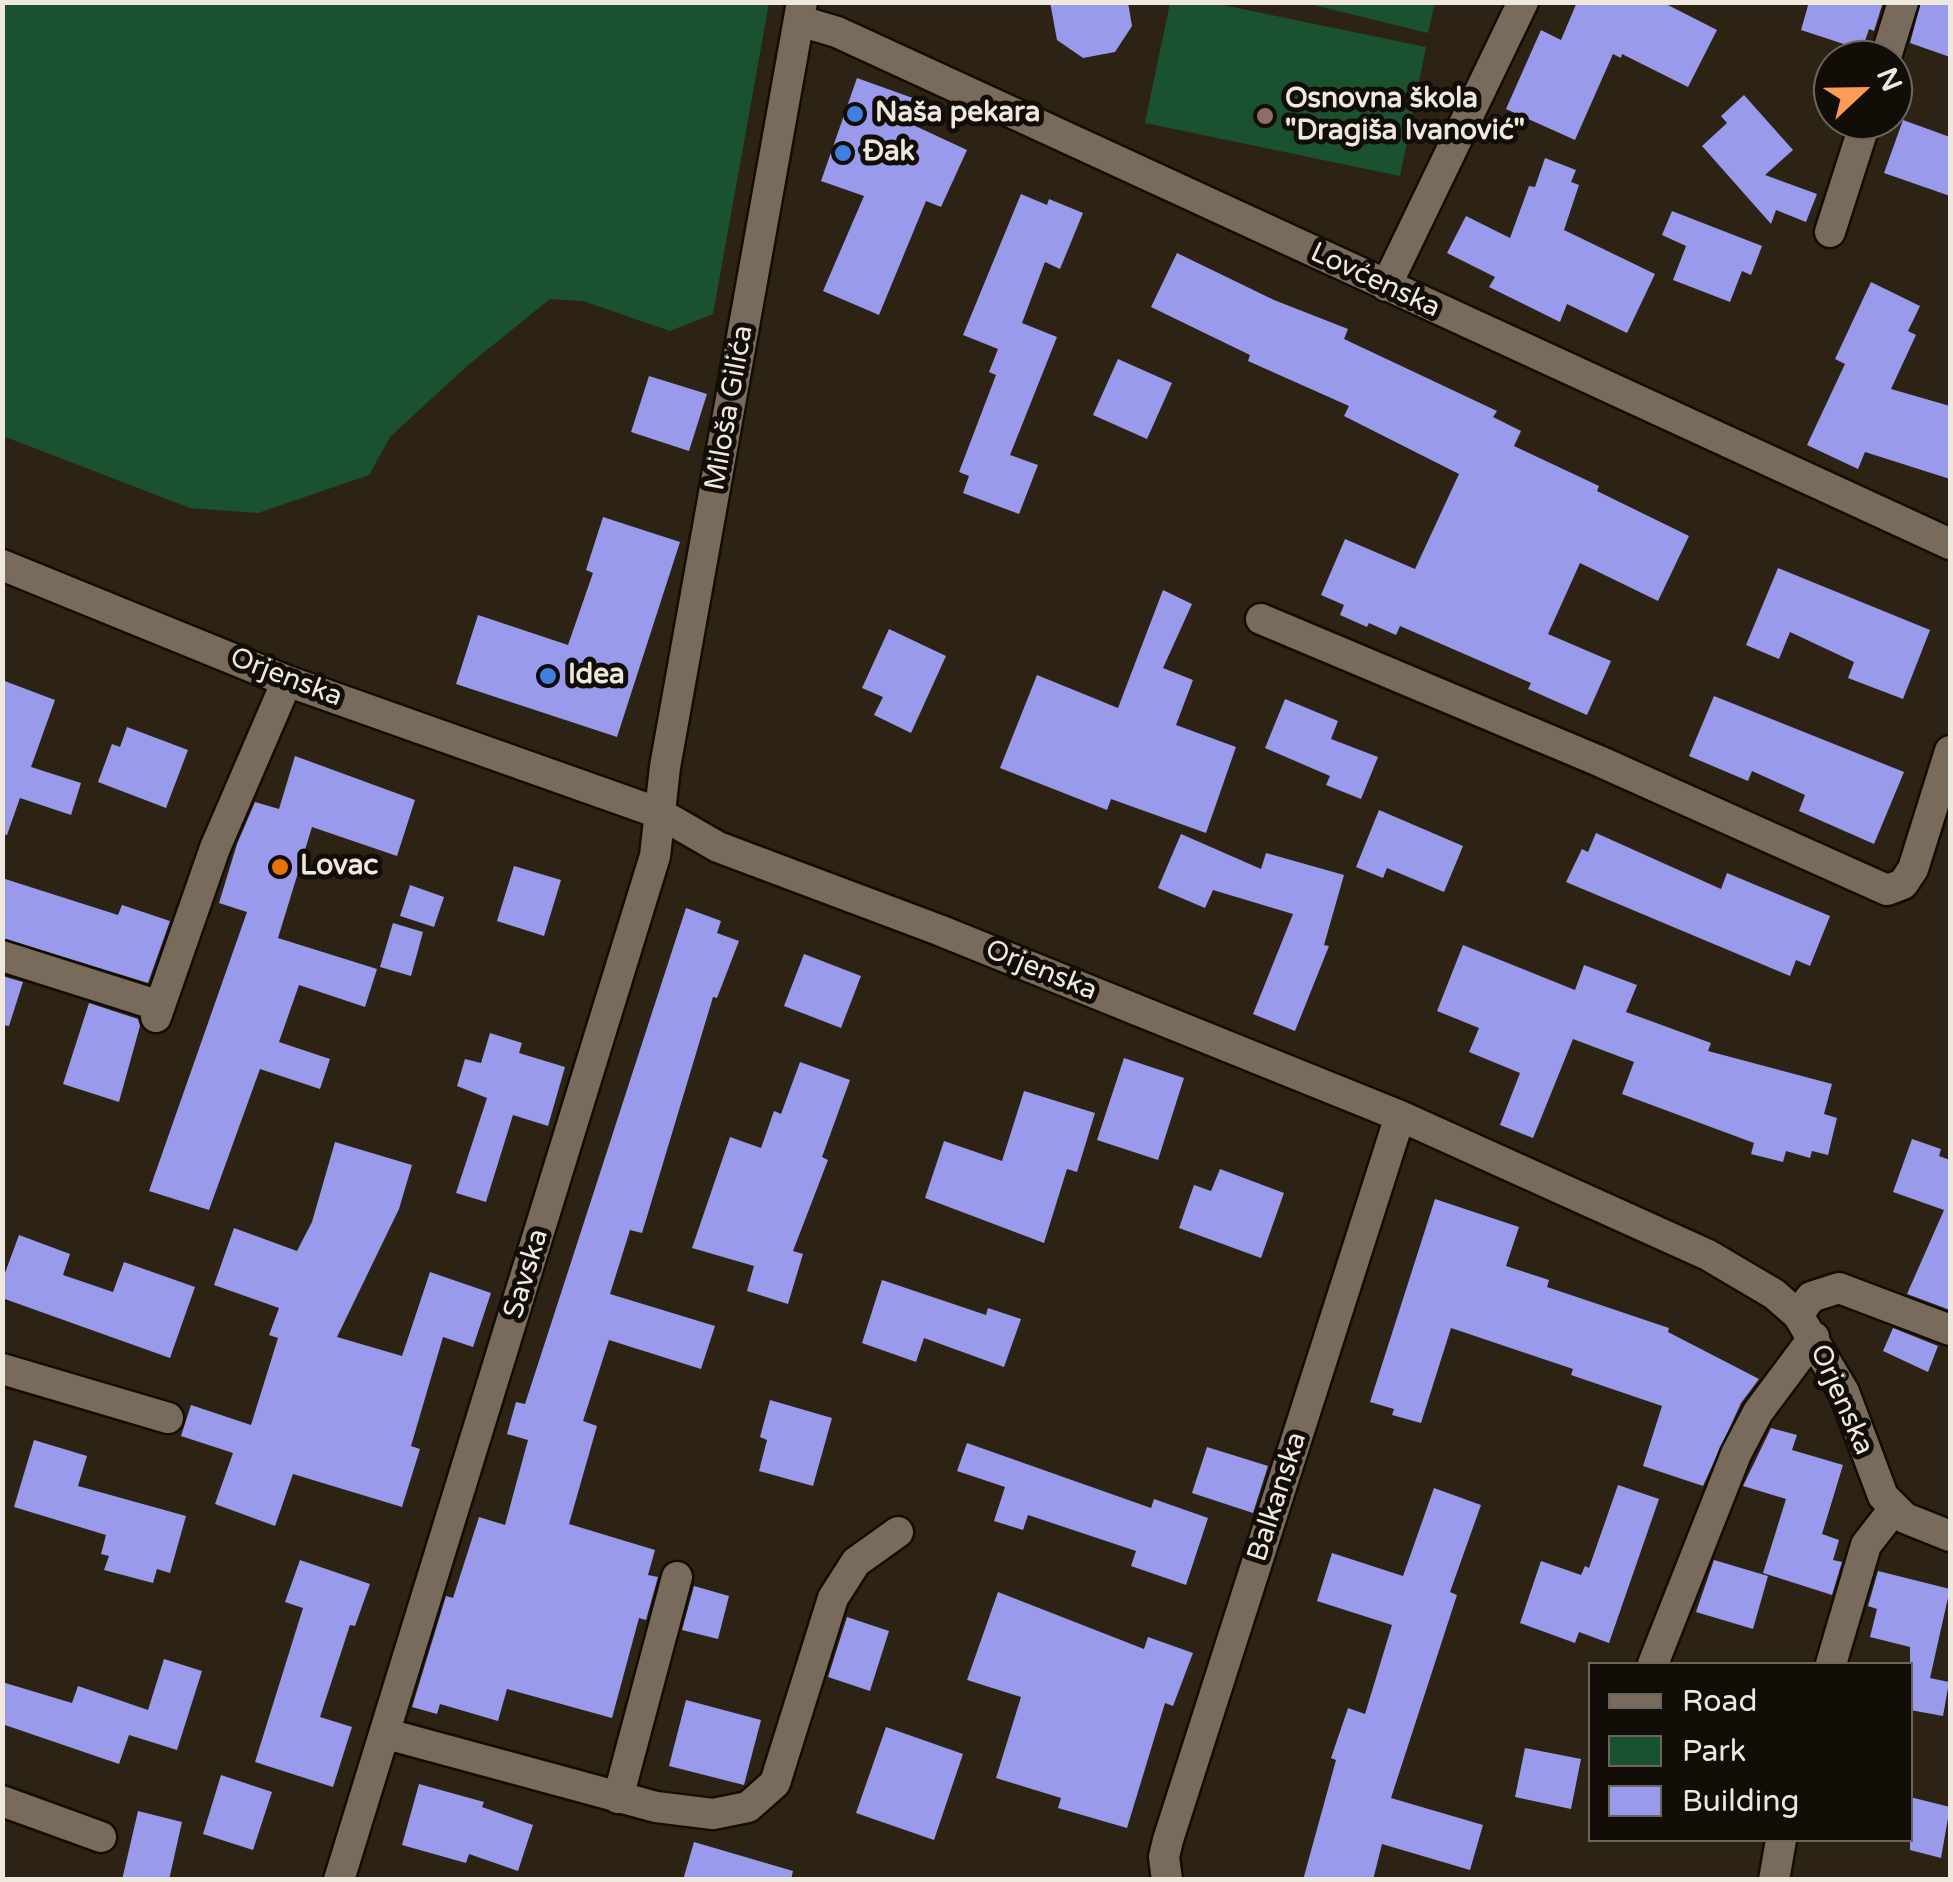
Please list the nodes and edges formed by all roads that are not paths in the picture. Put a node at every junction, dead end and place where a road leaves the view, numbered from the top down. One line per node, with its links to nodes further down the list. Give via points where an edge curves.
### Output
1 (1523, 2): 7 (street)
2 (1903, 2): 4 (street)
3 (801, 12): 7 (street, Lovćenska); 13 (street, Miloša Gilića)
4 (1891, 40)
5 (1860, 140): 6 (street)
6 (1830, 232)
7 (1386, 286): 8 (street, Lovćenska)
8 (1950, 544)
9 (2, 566): 11 (street, Orjenska)
10 (1261, 619): 12 (street, via 1599,760 1886,890 1903,884 1914,869)
11 (286, 681): 13 (street, Orjenska); 14 (street, via 215,848 158,1011)
12 (1950, 751)
13 (659, 813): 15 (street, Orjenska, via 718,847); 26 (street, Savska, via 656,856)
14 (2, 956)
15 (1400, 1116): 16 (street, Orjenska, via 1708,1254 1774,1294); 32 (street, Balkanska, via 1168,1840)
16 (1806, 1326): 17 (street, via 1811,1297 1840,1288); 20 (street, Orjenska, via 1844,1392); 24 (street, via 1736,1454)
17 (1950, 1330)
18 (2, 1369): 19 (street)
19 (168, 1418)
20 (1894, 1509): 22 (street); 25 (street, via 1866,1544)
21 (898, 1532): 27 (street, via 856,1562 833,1598 775,1782 761,1798 748,1808 713,1814)
22 (1950, 1536)
23 (677, 1577): 27 (street)
24 (1654, 1662)
25 (1832, 1662)
26 (387, 1734): 27 (street); 31 (street, Savska)
27 (618, 1798)
28 (2, 1801): 29 (street)
29 (101, 1837)
30 (1781, 1842): 33 (street)
31 (338, 1880)
32 (1168, 1880)
33 (1774, 1880)

